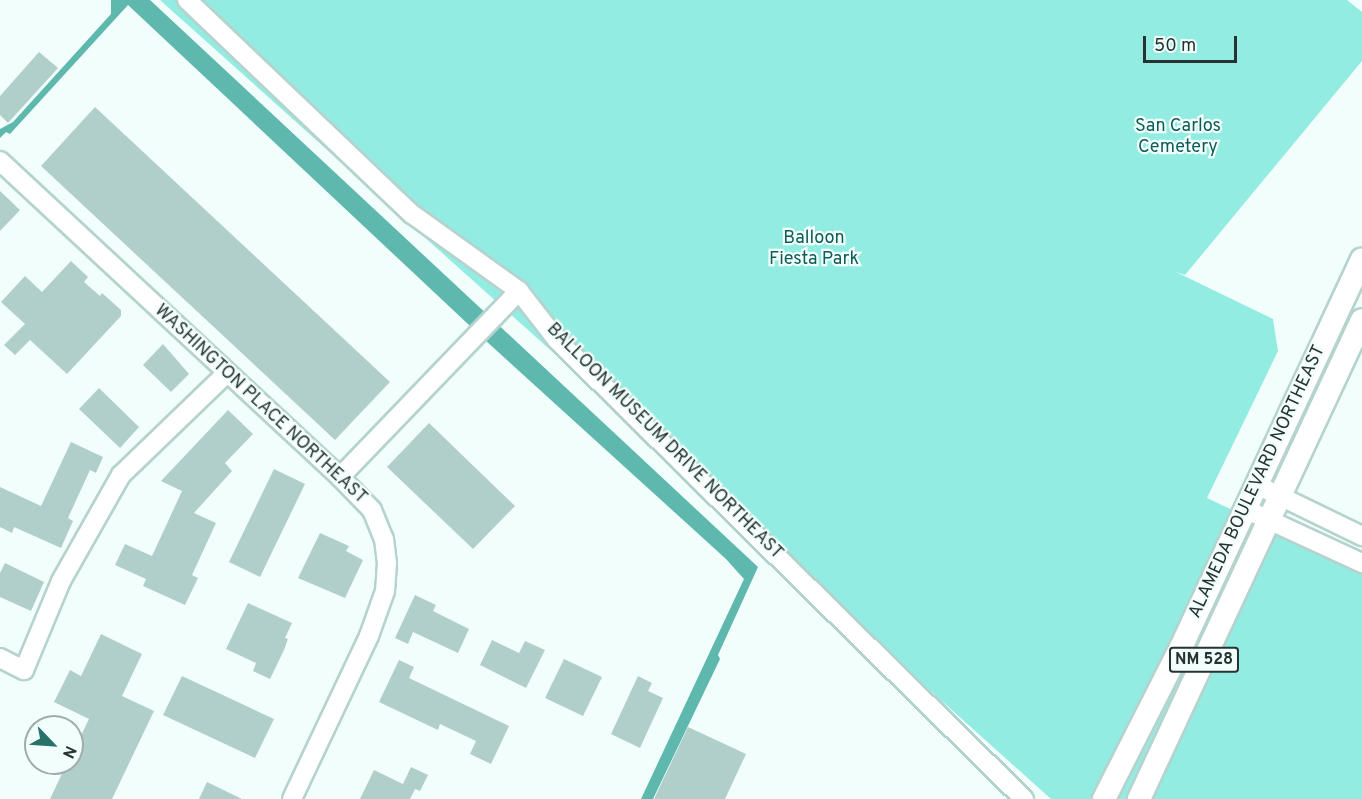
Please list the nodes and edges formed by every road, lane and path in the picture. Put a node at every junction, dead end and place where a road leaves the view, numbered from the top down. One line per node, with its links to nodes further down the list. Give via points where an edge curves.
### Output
1 (187, 0): 4 (street, BALLOON MUSEUM DRIVE NORTHEAST, via 412,214)
2 (0, 161): 6 (street, WASHINGTON PLACE NORTHEAST)
3 (1362, 260): 8 (main road, ALAMEDA BOULEVARD NORTHEAST / NM 528)
4 (519, 291): 7 (street); 16 (street, BALLOON MUSEUM DRIVE NORTHEAST, via 557,340)
5 (1362, 320): 9 (main road, ALAMEDA BOULEVARD NORTHEAST / NM 528)
6 (227, 373): 7 (street, WASHINGTON PLACE NORTHEAST); 14 (street, via 121,475 62,582 24,670)
7 (340, 477): 15 (street, WASHINGTON PLACE NORTHEAST, via 372,510 384,539 385,591 369,636)
8 (1257, 485): 9 (street); 10 (main road, ALAMEDA BOULEVARD NORTHEAST / NM 528)
9 (1281, 497): 11 (main road, ALAMEDA BOULEVARD NORTHEAST / NM 528); 12 (street)
10 (1245, 509): 11 (street); 17 (main road, ALAMEDA BOULEVARD NORTHEAST / NM 528)
11 (1270, 521): 13 (street); 18 (main road, ALAMEDA BOULEVARD NORTHEAST / NM 528)
12 (1362, 536)
13 (1362, 563)
14 (0, 658)
15 (292, 799)
16 (1024, 799)
17 (1104, 799)
18 (1139, 799)

